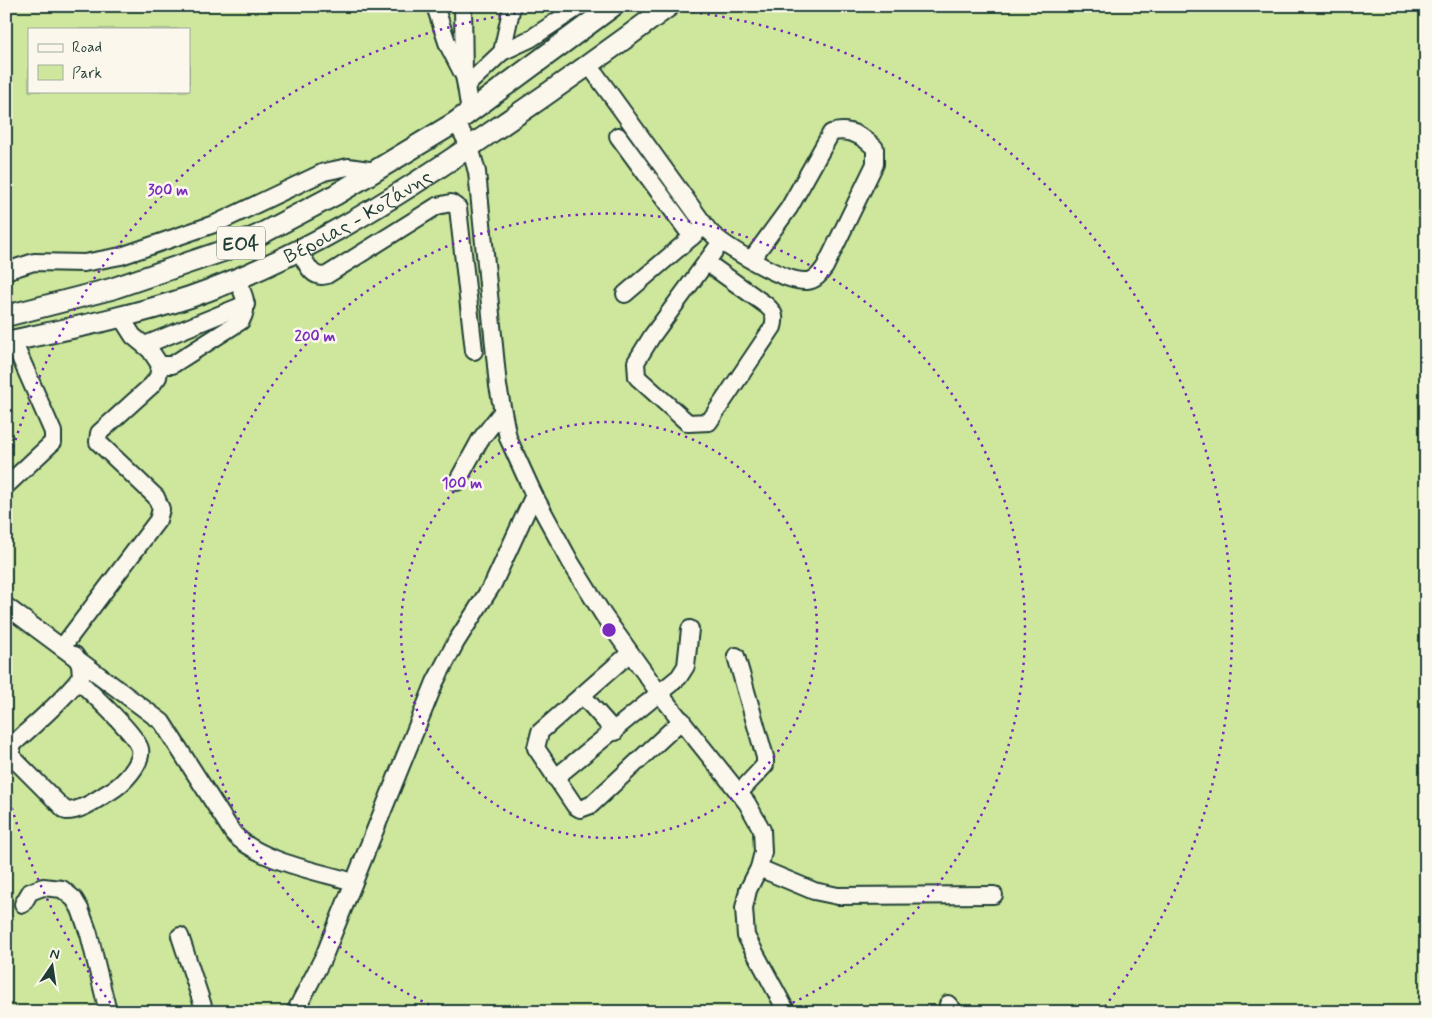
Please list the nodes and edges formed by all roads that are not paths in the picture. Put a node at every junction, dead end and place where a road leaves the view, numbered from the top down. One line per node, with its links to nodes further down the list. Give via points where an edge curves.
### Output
1 (435, 6): 9 (street)
2 (464, 6): 9 (street)
3 (512, 6): 7 (street)
4 (580, 6): 7 (street, via 530,39)
5 (613, 6): 10 (main road, Βέροιας - Κοζάνης / ΕΟ4)
6 (669, 6): 8 (main road, Βέροιας - Κοζάνης / ΕΟ4)
7 (502, 52): 9 (street)
8 (589, 65): 12 (main road, Βέροιας - Κοζάνης / ΕΟ4); 14 (street)
9 (465, 81): 10 (street)
10 (463, 117): 12 (street); 13 (main road, Βέροιας - Κοζάνης / ΕΟ4)
11 (618, 136): 15 (street)
12 (470, 147): 17 (main road, Βέροιας - Κοζάνης / ΕΟ4, via 350,224); 30 (street, via 478,181)
13 (376, 171): 20 (street, via 348,167 324,172 217,223 121,256 84,263 34,262); 24 (main road, Βέροιας - Κοζάνης / ΕΟ4, via 223,251 111,289)
14 (706, 225): 15 (street); 16 (street)
15 (692, 237): 22 (street)
16 (721, 242): 18 (street); 19 (street)
17 (299, 250): 21 (main road, Βέροιας - Κοζάνης / ΕΟ4); 28 (street, via 314,275 327,275 437,206 452,203 459,214)
18 (752, 260): 18 (street, via 800,280 808,281 819,276 874,164 875,148 867,139 846,131 831,132 789,208)
19 (706, 262): 19 (street, via 652,336 636,362 635,370 637,377 688,423 694,424 709,422 774,327 775,320 766,305)
20 (6, 271)
21 (236, 279): 23 (street); 25 (main road, Βέροιας - Κοζάνης / ΕΟ4, via 189,297)
22 (625, 294)
23 (246, 304): 27 (street); 29 (street, via 246,313 236,326 179,362)
24 (6, 316)
25 (121, 316): 26 (main road, Βέροιας - Κοζάνης / ΕΟ4); 27 (street, via 134,336)
26 (9, 342): 32 (street, via 53,432 53,442)
27 (145, 345): 29 (street)
28 (474, 351)
29 (160, 365): 36 (street, via 158,377 152,385 99,433 98,442 156,497 161,509 158,520)
30 (502, 412): 31 (street, via 480,440); 33 (street, via 508,438)
31 (457, 482)
32 (6, 486)
33 (534, 495): 37 (street, via 576,571); 47 (street, via 492,584 435,682)
34 (6, 606): 36 (street)
35 (690, 629): 40 (street, via 686,666 680,677)
36 (69, 651): 39 (street, via 80,665); 47 (street, via 162,722 233,833 246,846)
37 (630, 653): 40 (street); 41 (street)
38 (736, 656): 45 (street, via 765,757 764,765)
39 (78, 680): 39 (street, via 12,745 11,751 12,757 66,811 77,810 116,788 140,760 140,750 134,738)
40 (659, 693): 42 (street); 43 (street)
41 (582, 695): 43 (street); 44 (street, via 540,732 536,741 536,748)
42 (682, 720): 44 (street, via 591,806 580,809 575,806); 45 (street)
43 (615, 732): 44 (street)
44 (555, 778)
45 (739, 793): 46 (street, via 762,830 763,852)
46 (759, 868): 48 (street, via 814,891 838,896); 54 (street, via 748,890 744,908 746,936)
47 (353, 882): 53 (street, via 324,956)
48 (994, 895)
49 (23, 904): 51 (street, via 30,892 43,887 62,889 74,899 88,934)
50 (180, 936): 52 (street)
51 (108, 1012)
52 (205, 1012)
53 (295, 1012)
54 (787, 1012)

